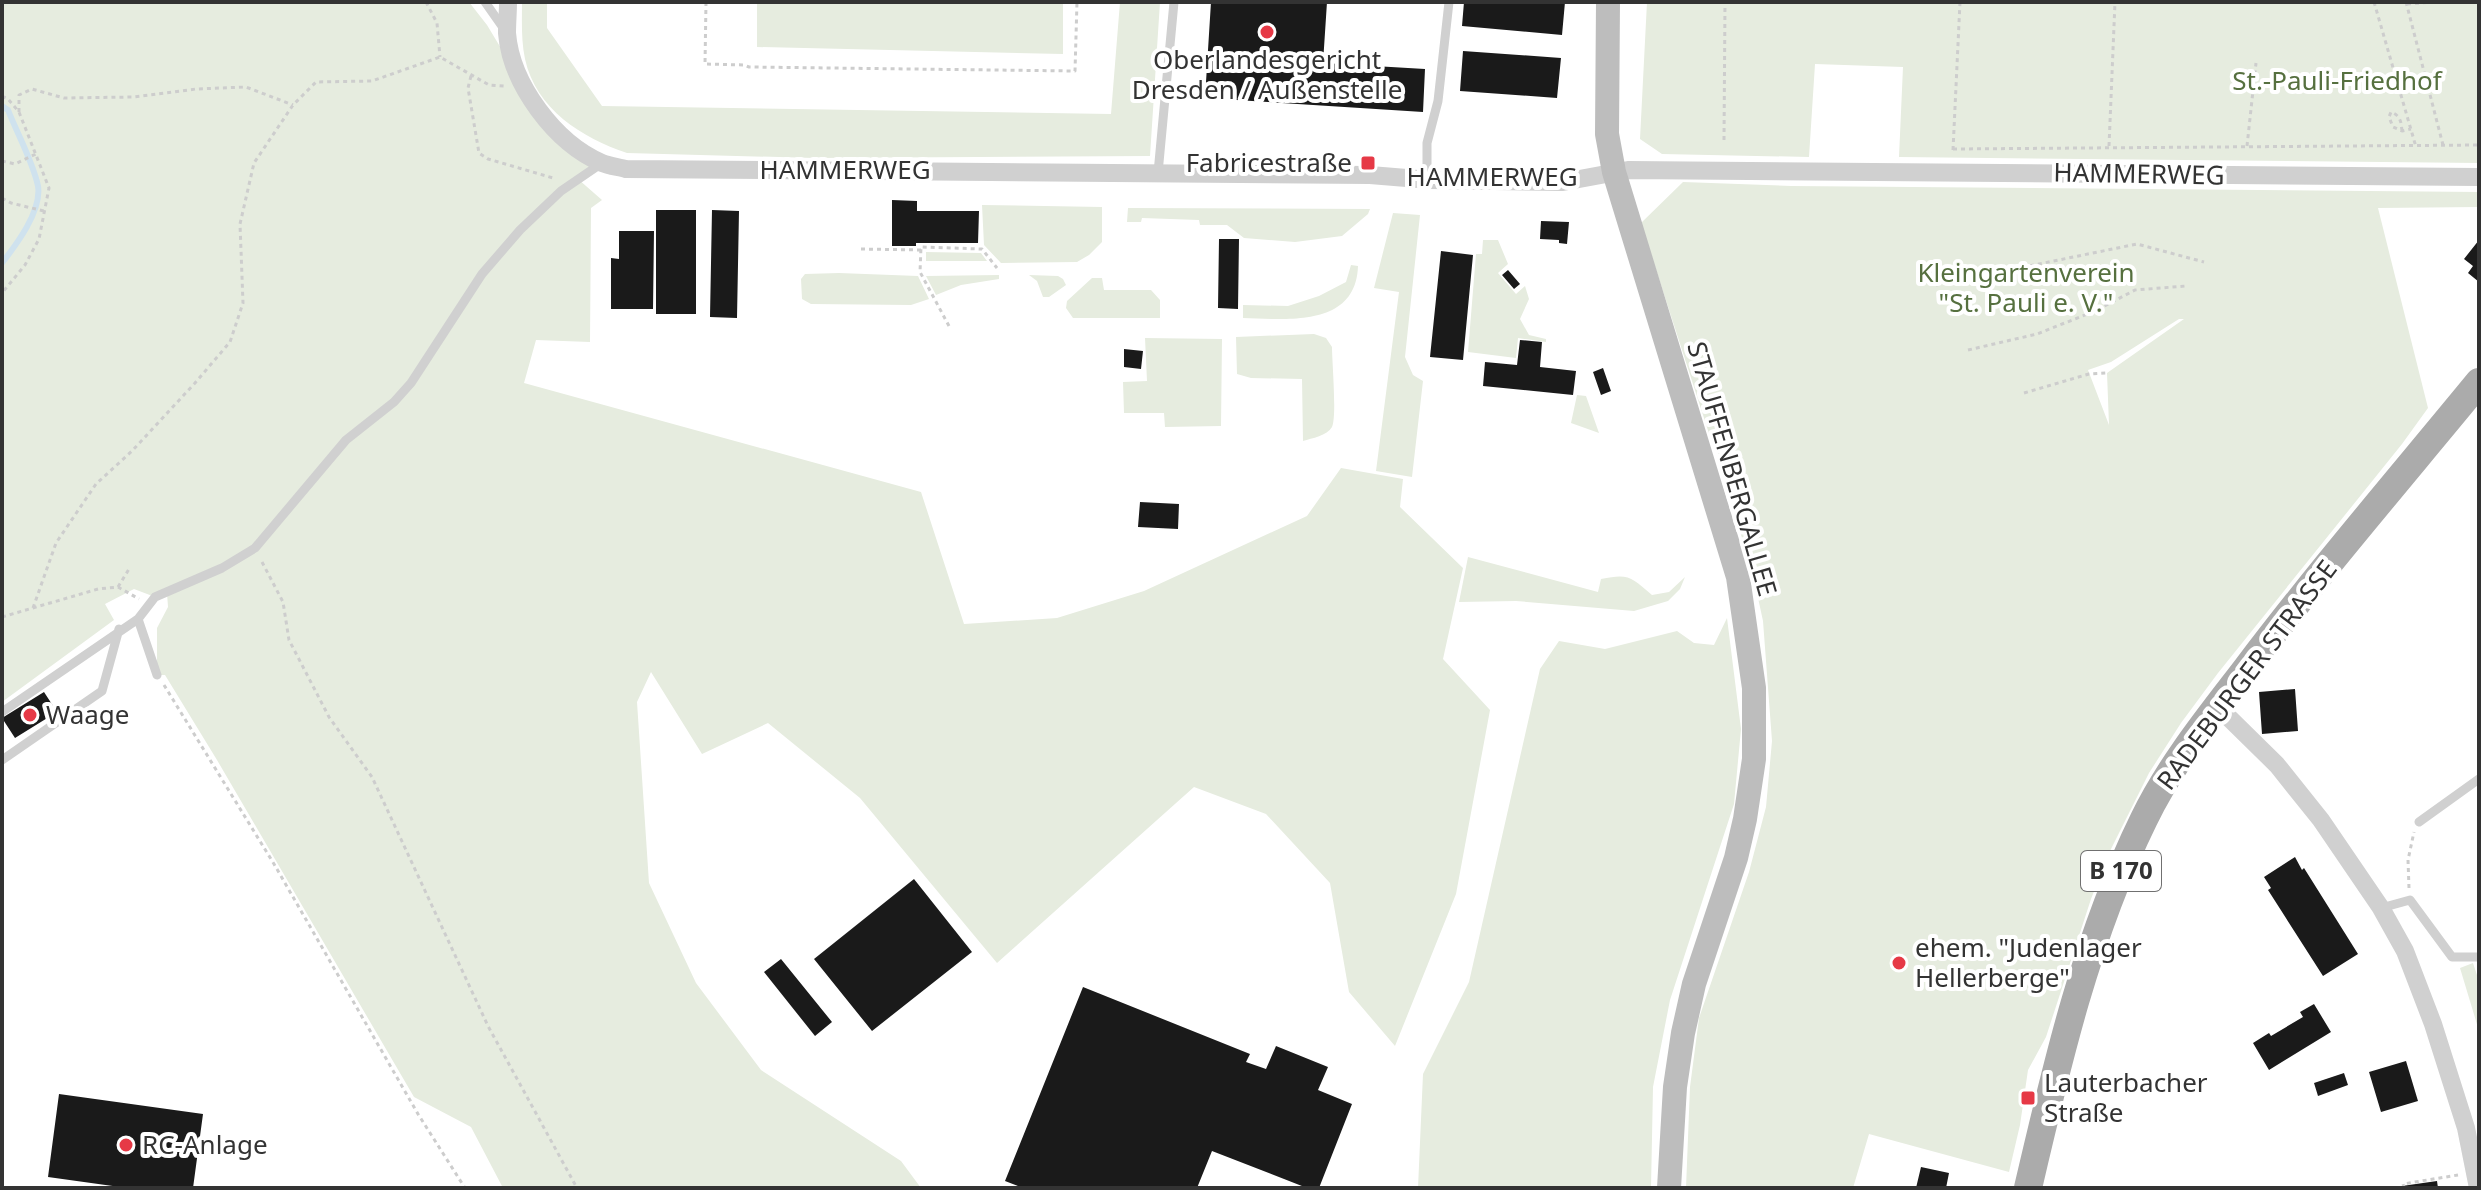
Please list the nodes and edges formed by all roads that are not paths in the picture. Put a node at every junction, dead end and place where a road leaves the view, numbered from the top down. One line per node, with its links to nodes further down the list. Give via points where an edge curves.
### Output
1 (485, 2): 6 (lane)
2 (508, 2): 6 (street, HAMMERWEG)
3 (1174, 2): 9 (lane)
4 (1449, 2): 11 (lane, via 1438,101 1427,143)
5 (1608, 2): 8 (main road, STAUFFENBERGALLEE, via 1607,134)
6 (507, 35): 7 (street, HAMMERWEG, via 523,87 535,105 555,129)
7 (602, 163): 9 (street, HAMMERWEG, via 626,169); 13 (lane, via 561,191 520,230 482,274 411,383 346,440 255,548 155,597)
8 (1614, 172): 10 (street, HAMMERWEG); 11 (street, HAMMERWEG, via 1563,182); 24 (main road, STAUFFENBERGALLEE, via 1738,577 1754,688 1754,759 1745,819 1683,1033)
9 (1158, 173): 11 (street, HAMMERWEG)
10 (2479, 177)
11 (1427, 180)
12 (2479, 382): 16 (main road, RADEBURGER STRASSE / B 170)
13 (138, 619): 14 (lane); 15 (lane)
14 (119, 629): 17 (lane); 18 (lane, via 102,691)
15 (157, 675)
16 (2217, 706): 21 (street, via 2286,776); 25 (main road, RADEBURGER STRASSE / B 170, via 2145,816 2104,911)
17 (2, 712)
18 (2, 760)
19 (2479, 779): 20 (lane)
20 (2419, 822)
21 (2381, 908): 22 (lane, via 2410,900 2452,957); 23 (street, via 2405,951 2433,1024 2466,1128)
22 (2479, 957)
23 (2476, 1180)
24 (1669, 1188)
25 (2028, 1188)

